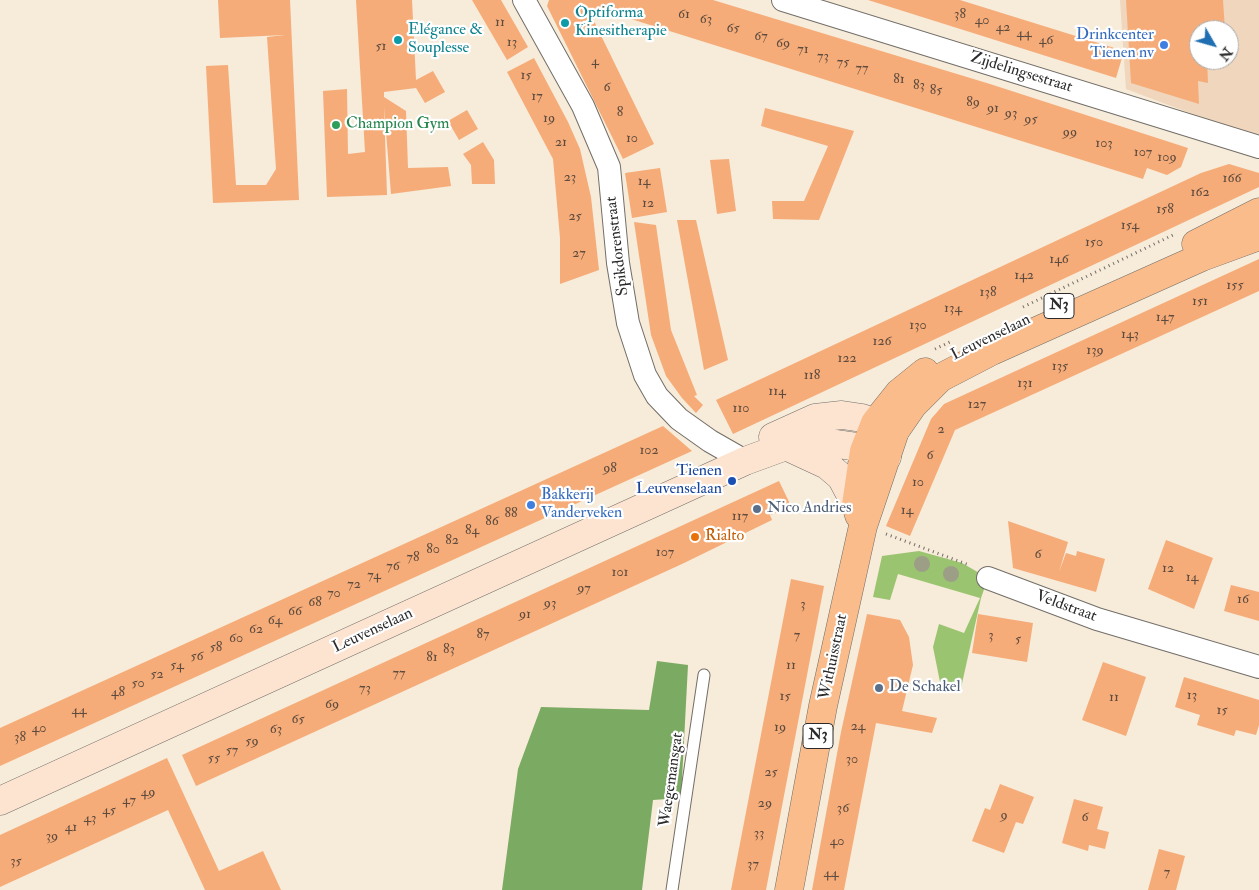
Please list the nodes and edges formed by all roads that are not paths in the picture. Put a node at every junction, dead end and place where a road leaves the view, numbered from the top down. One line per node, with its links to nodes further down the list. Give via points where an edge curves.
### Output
1 (524, 0): 9 (street, Spikdorenstraat, via 583,106 609,167 618,264 628,323 644,375 657,396 679,419)
2 (783, 0): 3 (street, Zijdelingsestraat)
3 (1259, 147)
4 (1259, 212): 6 (main road, Leuvenselaan / N3, via 1184,250 983,339 929,368 899,393)
5 (1259, 236): 6 (main road, Leuvenselaan / N3, via 1202,257 992,351 940,378)
6 (885, 427): 8 (main road, Leuvenselaan / N3); 9 (street, Leuvenselaan, via 842,415 815,418 774,437)
7 (786, 446): 8 (street, Leuvenselaan, via 810,440 851,446); 9 (street, Leuvenselaan); 10 (street, via 827,465 840,477)
8 (875, 454): 10 (main road, Withuisstraat / N3)
9 (745, 461): 14 (street, Leuvenselaan)
10 (866, 521): 16 (main road, Withuisstraat / N3, via 827,687)
11 (988, 578): 12 (street, Veldstraat, via 1097,618)
12 (1259, 667)
13 (704, 675): 15 (lane, Waegemansgat)
14 (0, 801)
15 (672, 890)
16 (788, 890)

